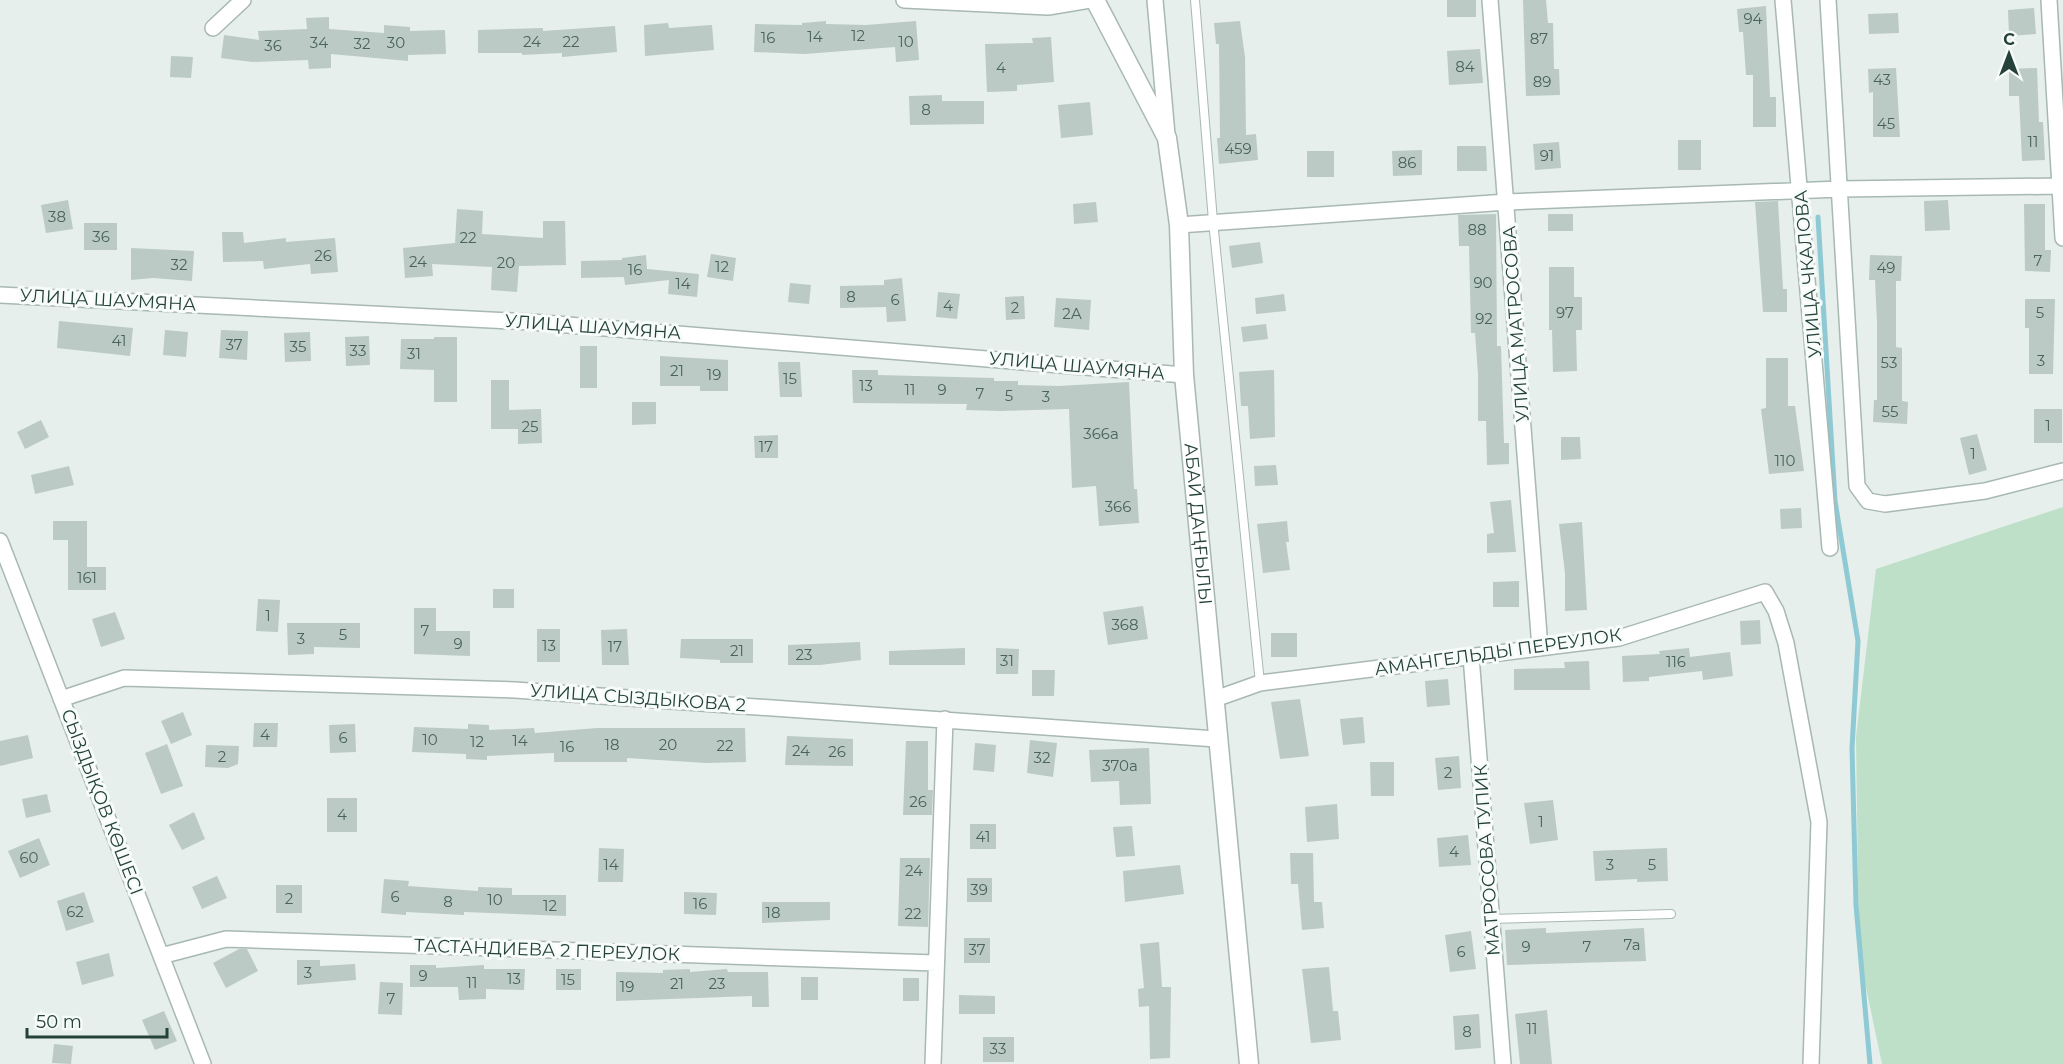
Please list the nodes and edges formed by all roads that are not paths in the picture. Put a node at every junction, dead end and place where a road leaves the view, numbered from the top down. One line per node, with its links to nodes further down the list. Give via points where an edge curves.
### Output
1 (243, 0): 11 (street)
2 (904, 0): 3 (street, via 1048,7)
3 (1090, 0)
4 (1095, 0): 12 (street, АБАЙ ДАҢҒЫЛЫ)
5 (1155, 0): 12 (street)
6 (1195, 0): 17 (lane)
7 (1490, 0): 16 (street, УЛИЦА МАТРОСОВА)
8 (1783, 0): 15 (street, УЛИЦА ЧКАЛОВА)
9 (1828, 0): 14 (street, УЛИЦА ЧКАЛОВА)
10 (2049, 0): 13 (street)
11 (213, 28)
12 (1167, 138): 18 (street, АБАЙ ДАҢҒЫЛЫ)
13 (2060, 186): 14 (street); 19 (street)
14 (1840, 189): 15 (street); 22 (street, УЛИЦА ЧКАЛОВА, via 1857,486 1868,501 1885,504 1985,490)
15 (1801, 191): 16 (street); 24 (street, УЛИЦА ЧКАЛОВА)
16 (1507, 202): 17 (street); 25 (street, УЛИЦА МАТРОСОВА)
17 (1213, 221): 18 (street); 27 (lane)
18 (1179, 225): 21 (street, АБАЙ ДАҢҒЫЛЫ)
19 (2063, 238)
20 (0, 294): 21 (street, УЛИЦА ШАУМЯНА, via 531,322)
21 (1185, 375): 29 (street, АБАЙ ДАҢҒЫЛЫ)
22 (2063, 471)
23 (0, 541): 28 (street, СЫЗДЫҚОВ КӨШЕСІ)
24 (1830, 548)
25 (1540, 648): 26 (street, АМАНГЕЛЬДЫ ПЕРЕУЛОК); 40 (street, АМАНГЕЛЬДЫ ПЕРЕУЛОК, via 1619,638 1765,592 1786,643 1819,822)
26 (1471, 657): 27 (street, АМАНГЕЛЬДЫ ПЕРЕУЛОК); 33 (street, МАТРОСОВА ТУПИК)
27 (1260, 682): 29 (street, АМАНГЕЛЬДЫ ПЕРЕУЛОК)
28 (61, 699): 30 (street, УЛИЦА СЫЗДЫКОВА 2, via 124,678 515,690); 34 (street, СЫЗДЫҚОВ КӨШЕСІ)
29 (1215, 699): 31 (street, АБАЙ ДАҢҒЫЛЫ)
30 (945, 719): 31 (street, УЛИЦА СЫЗДЫКОВА 2); 35 (street)
31 (1216, 739): 38 (street, АБАЙ ДАҢҒЫЛЫ)
32 (1671, 914): 33 (lane)
33 (1491, 919): 39 (street, МАТРОСОВА ТУПИК)
34 (162, 956): 35 (street, ТАСТАНДИЕВА 2 ПЕРЕУЛОК, via 226,939); 36 (street, СЫЗДЫҚОВ КӨШЕСІ)
35 (935, 963): 37 (street)
36 (203, 1064)
37 (933, 1064)
38 (1249, 1064)
39 (1503, 1064)
40 (1811, 1064)

